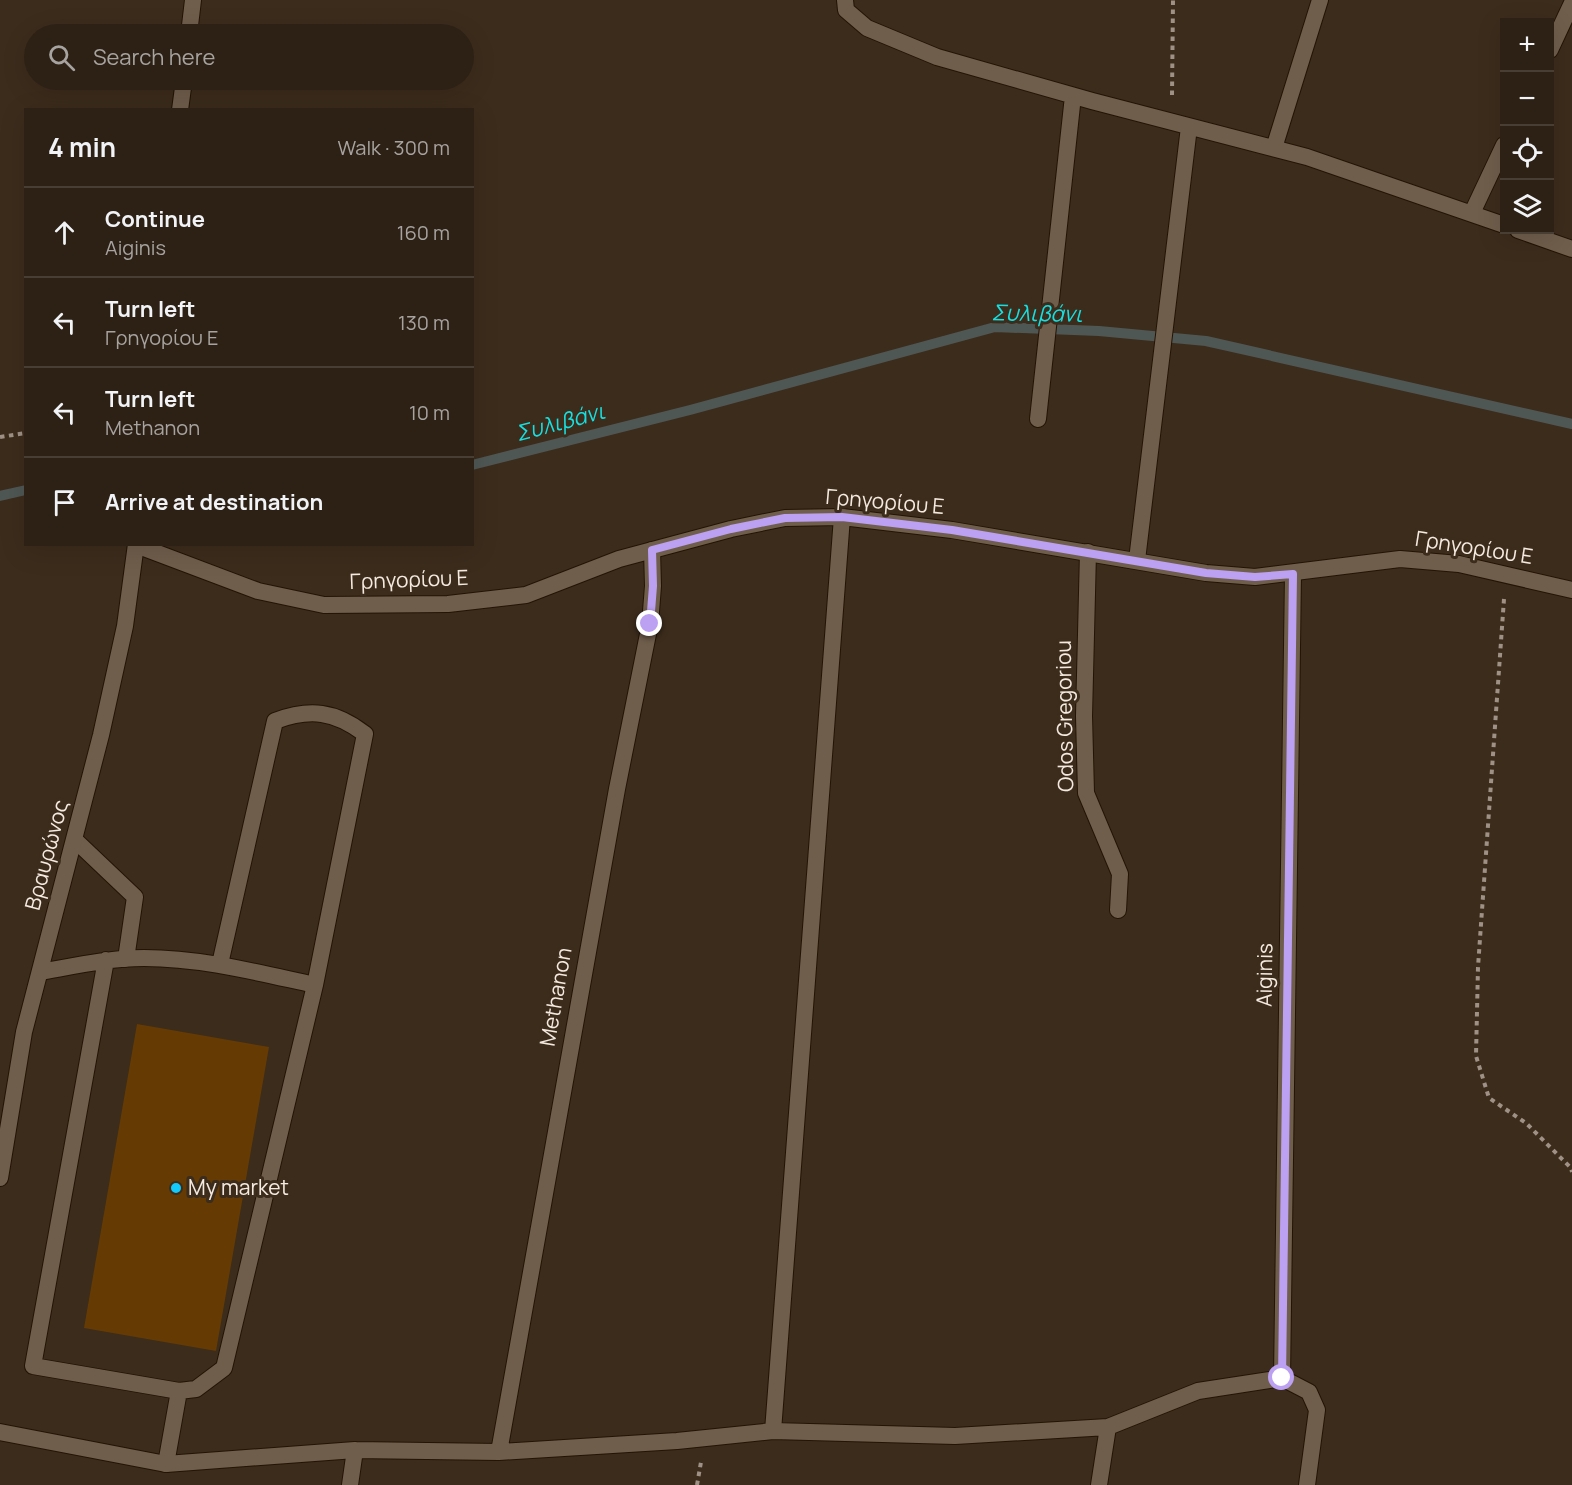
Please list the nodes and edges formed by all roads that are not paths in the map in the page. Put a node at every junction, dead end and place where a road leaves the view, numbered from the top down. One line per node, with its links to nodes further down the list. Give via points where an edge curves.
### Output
1 (193, 0): 5 (street)
2 (845, 0): 8 (street, via 846,10 867,28 937,57)
3 (1320, 0): 11 (street)
4 (1572, 3): 6 (street)
5 (190, 24)
6 (1554, 41)
7 (183, 90): 9 (street)
8 (1074, 96): 10 (street); 17 (street)
9 (180, 108)
10 (1189, 127): 11 (street); 23 (street)
11 (1274, 148): 13 (street)
12 (1500, 154): 13 (street)
13 (1472, 213): 14 (street)
14 (1500, 224)
15 (1529, 234): 16 (street)
16 (1572, 249)
17 (1038, 419)
18 (842, 517): 21 (street, Γρηγορίου Ε, via 785,518); 22 (street, Γρηγορίου Ε); 37 (street)
19 (136, 546): 26 (street, Βραυρώνος, via 125,626)
20 (139, 546): 21 (street, Γρηγορίου Ε, via 258,591 324,605 448,604 526,596)
21 (652, 550): 40 (street, Methanon, via 650,624)
22 (1088, 552): 23 (street, Γρηγορίου Ε); 27 (street, Odos Gregoriou, via 1086,793 1119,874)
23 (1137, 560): 24 (street, Γρηγορίου Ε, via 1206,573 1255,577)
24 (1293, 574): 25 (street, Γρηγορίου Ε, via 1400,559 1459,564); 34 (street, Aiginis)
25 (1572, 590)
26 (75, 840): 28 (street, via 135,897); 31 (street, Βραυρώνος)
27 (1118, 910)
28 (126, 959): 29 (street); 30 (street)
29 (106, 960): 31 (street); 35 (street, via 33,1366)
30 (220, 964): 32 (street); 32 (street, via 275,721 302,713 334,716 365,734)
31 (40, 972): 33 (street, Βραυρώνος, via 24,1032)
32 (315, 985): 35 (street, via 224,1368 196,1389)
33 (0, 1178)
34 (1282, 1378): 36 (street, via 1198,1391); 44 (street, via 1309,1392 1317,1410)
35 (179, 1391): 41 (street)
36 (1108, 1427): 37 (street, via 955,1436); 43 (street)
37 (773, 1431): 40 (street)
38 (0, 1432): 41 (street)
39 (355, 1450): 40 (street); 41 (street); 42 (street)
40 (499, 1452)
41 (166, 1464)
42 (350, 1485)
43 (1099, 1485)
44 (1307, 1485)

